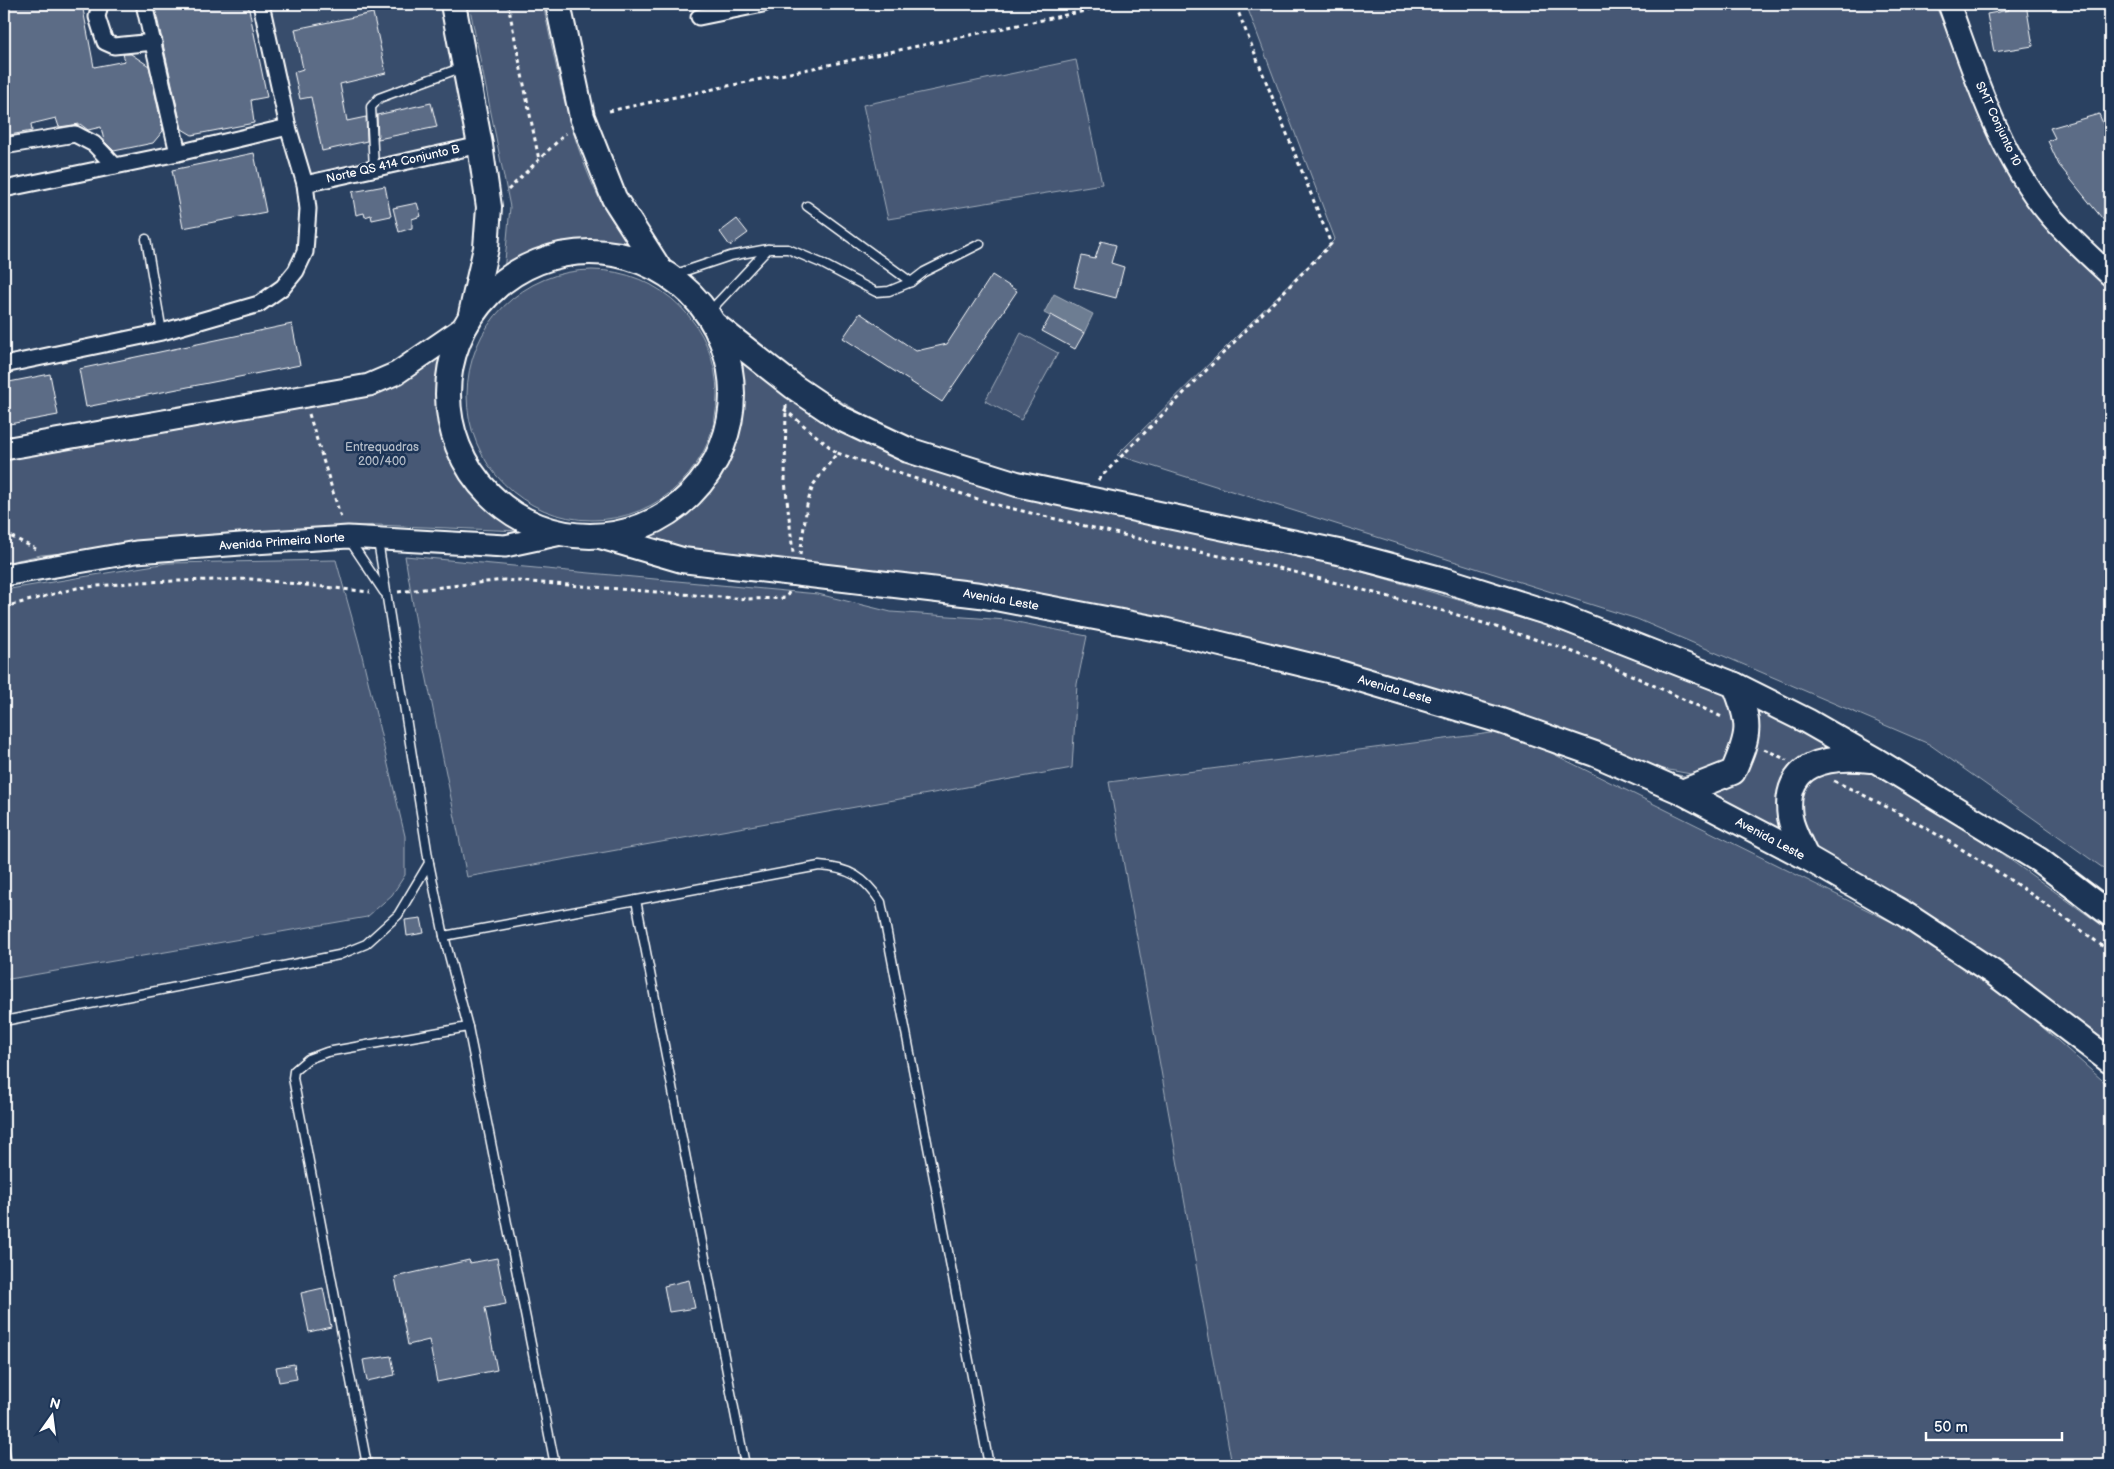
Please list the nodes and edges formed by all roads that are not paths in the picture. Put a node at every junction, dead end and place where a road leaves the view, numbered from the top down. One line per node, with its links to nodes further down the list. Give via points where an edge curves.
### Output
1 (100, 4): 9 (street, via 97,17 105,42 114,46)
2 (144, 4): 9 (street)
3 (261, 4): 11 (street)
4 (453, 4): 10 (main road)
5 (558, 4): 23 (main road, via 582,117 614,198)
6 (763, 4): 8 (street)
7 (1949, 4): 24 (main road, SMT Conjunto 10, via 1976,80 2014,162 2048,213)
8 (699, 17)
9 (154, 42): 14 (street)
10 (464, 66): 12 (main road); 16 (lane, via 374,102 371,106)
11 (288, 127): 14 (street); 17 (street)
12 (480, 145): 16 (street, Norte QS 414 Conjunto B); 27 (main road, via 489,207 486,248)
13 (4, 146): 15 (street, via 75,134 94,144)
14 (178, 153): 15 (street)
15 (115, 166): 18 (street)
16 (374, 169): 17 (street, Norte QS 414 Conjunto B)
17 (305, 184): 28 (street, via 308,209 305,252 283,287 259,304)
18 (4, 189)
19 (807, 206): 25 (lane)
20 (146, 239): 28 (lane)
21 (980, 244): 25 (lane)
22 (768, 249): 23 (lane); 25 (lane, via 799,252 876,292); 26 (lane)
23 (664, 273): 26 (main road, via 690,292); 27 (main road, via 620,255 577,252 536,262 500,284)
24 (2110, 274)
25 (911, 282)
26 (711, 319): 33 (main road, via 730,363 733,404 724,444 705,480 676,509 640,528); 37 (main road, via 802,392 840,418 908,450 1008,481 1343,553 1448,581 1558,616)
27 (467, 321): 30 (main road, via 397,373 369,385); 32 (main road, via 449,368 448,412 460,454 485,491 520,518)
28 (162, 332): 29 (street)
29 (4, 365)
30 (4, 449)
31 (345, 528): 34 (main road, Avenida Primeira Norte); 35 (main road, Avenida Primeira Norte, via 136,552); 36 (lane)
32 (561, 534): 33 (main road); 34 (main road, Avenida Primeira Norte, via 505,546)
33 (600, 536): 39 (main road, Avenida Leste, via 682,560 980,595 1173,632 1336,672 1501,721 1595,754)
34 (378, 538): 36 (lane)
35 (7, 571)
36 (385, 593): 41 (lane)
37 (1735, 685): 38 (main road); 39 (main road, via 1746,711 1747,740 1733,772)
38 (1877, 761): 40 (main road, via 1847,757 1822,760 1805,768 1796,779 1791,792 1790,818); 43 (main road, via 2039,860)
39 (1682, 792): 40 (main road, Avenida Leste)
40 (1806, 857): 47 (main road, Avenida Leste, via 1903,913 1994,973)
41 (429, 863): 44 (lane); 45 (lane, via 398,915 366,944 340,955)
42 (636, 900): 44 (lane); 52 (lane); 53 (lane, via 819,866 838,867 856,875 881,902)
43 (2110, 914)
44 (444, 936): 46 (lane)
45 (4, 1021)
46 (468, 1027): 50 (lane, via 327,1052 308,1059 294,1071); 51 (lane)
47 (2110, 1061)
48 (4, 1446): 49 (lane)
49 (7, 1465)
50 (367, 1465)
51 (555, 1465)
52 (745, 1465)
53 (989, 1465)

